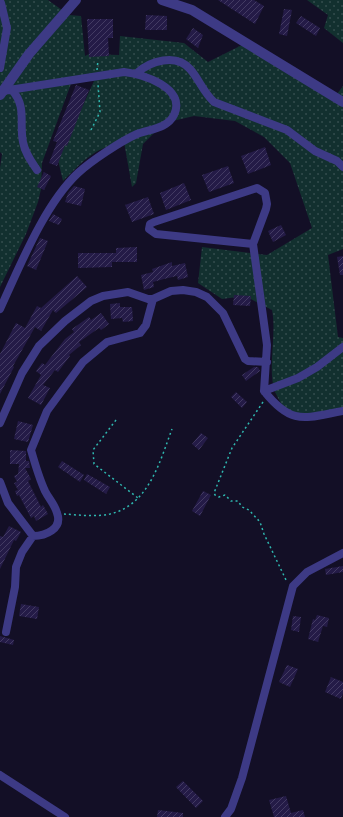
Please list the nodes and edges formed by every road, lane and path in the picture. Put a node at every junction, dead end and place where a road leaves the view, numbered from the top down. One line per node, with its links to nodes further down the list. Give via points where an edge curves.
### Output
1 (76, 0): 8 (street, via 29,54)
2 (162, 0): 9 (street, via 192,10)
3 (1, 4): 5 (street, via 7,28)
4 (98, 60): 7 (path)
5 (0, 68)
6 (137, 73): 7 (street, via 124,72); 11 (street, via 145,65 158,61 182,63 189,68 214,102 287,130 315,151 337,161); 15 (street, via 169,90 175,102 174,115 164,125 137,134 96,160 69,182 36,232)
7 (97, 77): 8 (street); 10 (path, via 100,112)
8 (5, 92): 12 (street, via 20,101 22,140 25,151)
9 (343, 102)
10 (91, 130)
11 (343, 167)
12 (37, 170)
13 (252, 244): 13 (street, via 267,204 265,193 257,188 154,222 149,226 151,232 156,234); 17 (street, via 267,345)
14 (153, 299): 17 (street, via 171,291 183,290 207,297 223,313 245,359); 21 (street, via 128,292 117,292 92,301 65,320 48,335 30,358); 25 (street, via 146,325 140,333 107,342 89,357 47,411 32,450 46,492)
15 (0, 309)
16 (343, 347): 18 (street, via 317,367)
17 (267, 362): 18 (street, via 264,381)
18 (266, 394): 19 (street, via 283,412 295,416 308,418); 28 (path, via 232,448 214,492 219,497 225,495 231,501 238,502 260,522)
19 (343, 411)
20 (116, 420): 24 (path, via 93,450 94,464)
21 (0, 424)
22 (172, 428): 24 (path, via 156,472)
23 (0, 482): 26 (street, via 8,504)
24 (138, 498): 25 (path, via 126,509 109,514)
25 (58, 514): 26 (street, via 58,522 52,531 43,536)
26 (33, 536): 29 (street, via 16,567 15,587)
27 (343, 553): 28 (street, via 307,572 298,580)
28 (291, 592): 32 (street, via 242,778 231,809)
29 (6, 632)
30 (0, 775): 31 (street)
31 (65, 817)
32 (225, 817)

